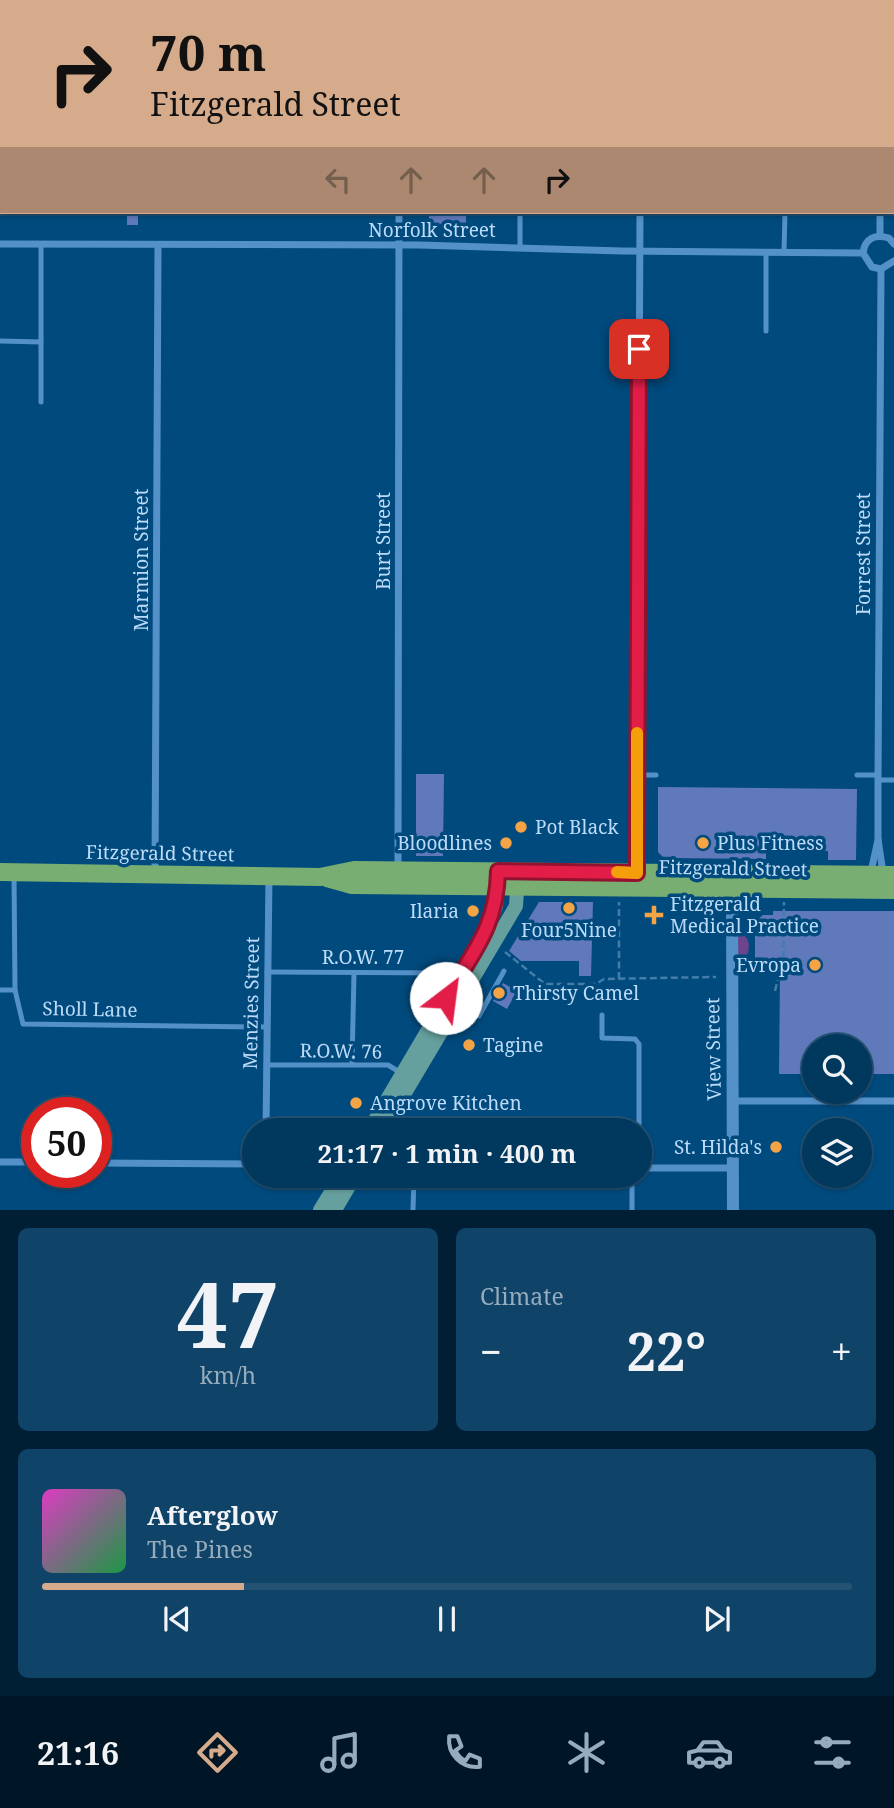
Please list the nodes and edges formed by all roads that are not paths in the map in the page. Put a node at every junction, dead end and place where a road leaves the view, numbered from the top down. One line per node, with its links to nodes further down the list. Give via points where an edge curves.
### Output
1 (399, 214): 10 (street, Burt Street)
2 (520, 214): 12 (lane)
3 (640, 214): 13 (street)
4 (785, 214): 15 (lane)
5 (880, 214): 6 (street)
6 (880, 235): 9 (street); 16 (street, via 868,240)
7 (0, 244): 8 (street, Norfolk Street)
8 (41, 244): 11 (street, Norfolk Street); 21 (lane)
9 (894, 244)
10 (399, 245): 11 (street, Norfolk Street); 12 (street, Norfolk Street); 29 (street, Burt Street)
11 (158, 246): 31 (street, Marmion Street)
12 (520, 246): 13 (street, Norfolk Street)
13 (640, 252): 14 (street, Norfolk Street); 23 (street)
14 (766, 252): 15 (street, Norfolk Street); 19 (lane)
15 (784, 252): 16 (street, Norfolk Street)
16 (863, 253): 18 (street, via 872,267)
17 (894, 261): 18 (street)
18 (881, 269): 26 (street, Forrest Street)
19 (766, 331)
20 (0, 341): 21 (lane)
21 (41, 342): 22 (lane)
22 (41, 402)
23 (637, 775): 24 (lane); 36 (street)
24 (656, 775)
25 (857, 775): 26 (lane)
26 (878, 778): 27 (lane); 28 (street, Forrest Street)
27 (894, 780)
28 (878, 839): 37 (street, Forrest Street); 37 (street, Forrest Street)
29 (398, 870): 33 (main road, Fitzgerald Street, via 354,870); 34 (main road, Fitzgerald Street)
30 (7, 872): 31 (main road, Fitzgerald Street); 44 (lane, Sholl Lane)
31 (155, 874): 32 (main road, Fitzgerald Street)
32 (268, 876): 33 (main road, Fitzgerald Street); 40 (street, Menzies Street)
33 (320, 877): 34 (main road, Fitzgerald Street, via 352,885)
34 (498, 879): 35 (main road, Fitzgerald Street); 42 (main road, via 495,911)
35 (518, 879): 36 (main road, Fitzgerald Street); 50 (main road, via 516,906)
36 (637, 880): 37 (main road, Fitzgerald Street); 38 (main road, Fitzgerald Street)
37 (882, 883): 38 (main road, Fitzgerald Street)
38 (732, 889): 51 (street, View Street)
39 (505, 971): 46 (lane)
40 (267, 972): 41 (lane, R.O.W. 77); 47 (street, Menzies Street)
41 (354, 973): 42 (lane, R.O.W. 77, via 448,973); 49 (lane)
42 (458, 978): 50 (main road)
43 (0, 990): 44 (lane)
44 (15, 990): 47 (lane, Sholl Lane, via 23,1024)
45 (602, 1015): 56 (lane, via 602,1038 635,1038 639,1044)
46 (479, 1016)
47 (266, 1027): 48 (street, Menzies Street)
48 (266, 1066): 49 (lane, R.O.W. 76); 53 (street, Menzies Street)
49 (352, 1066): 50 (lane, R.O.W. 76, via 388,1066)
50 (408, 1076): 54 (main road); 55 (main road)
51 (733, 1101): 52 (street); 62 (street, View Street)
52 (894, 1101)
53 (266, 1118)
54 (378, 1118)
55 (389, 1118)
56 (639, 1118)
57 (0, 1162): 58 (street)
58 (21, 1162)
59 (112, 1163): 60 (street)
60 (242, 1164)
61 (652, 1168): 62 (street)
62 (733, 1168): 71 (street, View Street)
63 (337, 1188): 67 (main road)
64 (342, 1188): 68 (main road)
65 (414, 1188): 69 (lane)
66 (632, 1188): 70 (lane)
67 (320, 1209)
68 (335, 1209)
69 (413, 1209)
70 (632, 1209)
71 (733, 1209)

